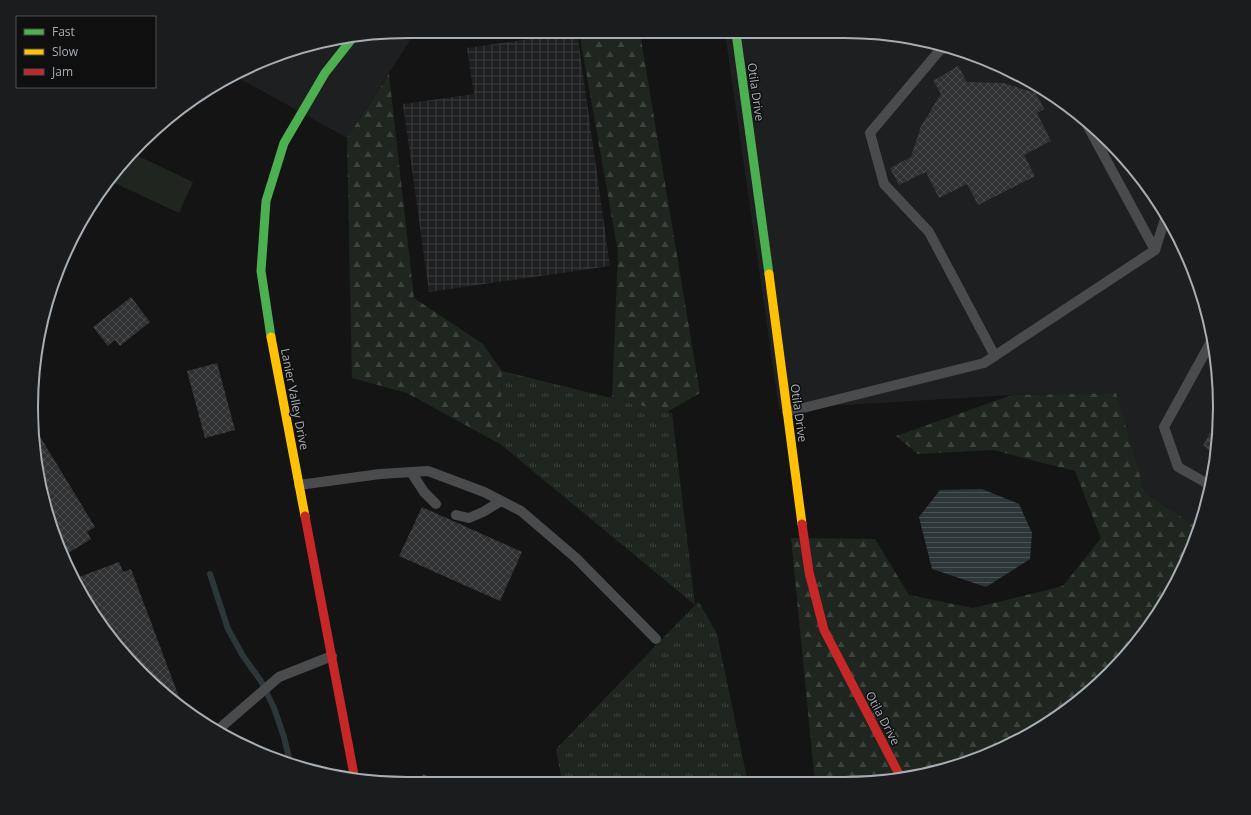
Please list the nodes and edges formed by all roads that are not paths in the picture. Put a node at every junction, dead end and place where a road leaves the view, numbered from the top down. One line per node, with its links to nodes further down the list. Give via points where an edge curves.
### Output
1 (737, 38): 9 (street, Otila Drive)
2 (349, 43): 12 (street, Lanier Valley Drive, via 325,73 284,143 266,201 261,271 268,322)
3 (939, 51): 8 (lane, via 870,133 884,184 929,232)
4 (1093, 135): 6 (lane)
5 (1163, 224): 6 (lane)
6 (1155, 250): 8 (lane)
7 (1208, 347): 11 (lane, via 1164,427 1178,467)
8 (994, 356): 9 (lane, via 984,363)
9 (787, 412): 20 (street, Otila Drive, via 808,572 824,630)
10 (411, 472): 12 (lane); 13 (lane, via 428,471); 14 (lane, via 424,492)
11 (1205, 482)
12 (299, 485): 17 (street, Lanier Valley Drive)
13 (501, 501): 15 (lane, via 469,518); 16 (lane, via 521,511 576,558)
14 (436, 504)
15 (456, 515)
16 (656, 639)
17 (332, 656): 18 (lane, via 280,677); 19 (street, Lanier Valley Drive)
18 (222, 726)
19 (354, 773)
20 (898, 773)

